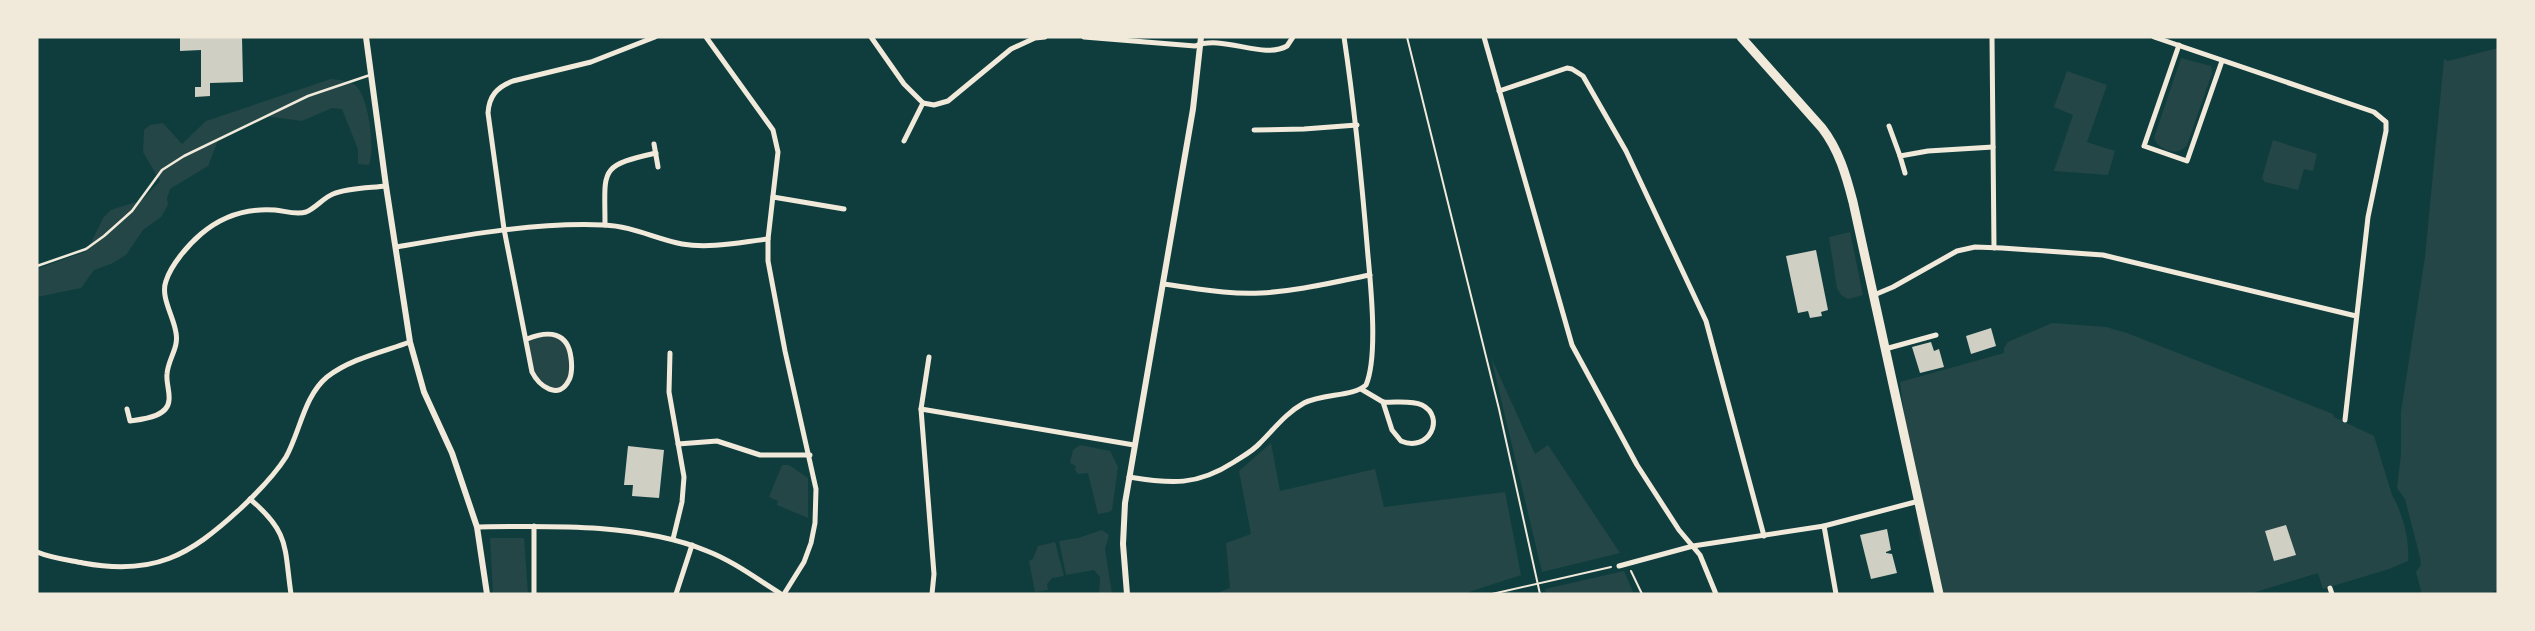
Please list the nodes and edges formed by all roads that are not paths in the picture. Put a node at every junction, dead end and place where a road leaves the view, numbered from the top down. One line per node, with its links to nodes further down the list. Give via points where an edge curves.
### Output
1 (366, 37): 17 (street)
2 (655, 37): 34 (street, via 591,62 513,80 494,93 488,113)
3 (706, 37): 31 (street, via 774,130 778,152)
4 (871, 37): 19 (street)
5 (1034, 37): 6 (street); 19 (street, via 1011,49 948,101)
6 (1045, 37)
7 (1084, 37): 14 (street, via 1195,46)
8 (1293, 37): 14 (street, via 1277,50)
9 (1344, 37): 20 (street)
10 (1484, 37): 18 (street)
11 (1741, 37): 41 (highway, via 1836,149)
12 (1992, 37): 25 (street)
13 (2154, 37): 15 (street)
14 (1201, 40): 40 (street)
15 (2179, 45): 16 (street); 16 (street, via 2144,146 2187,161)
16 (2222, 61): 42 (street, via 2384,118 2386,131 2368,217)
17 (372, 75): 30 (street); 38 (lane, via 308,96 184,156 163,170 132,211 104,236 86,249)
18 (1499, 91): 63 (street, via 1567,68 1579,72 1589,87 1626,151 1706,321); 66 (street, via 1572,345 1637,465)
19 (923, 103): 23 (street)
20 (1357, 125): 22 (street); 39 (street)
21 (1889, 126): 27 (street)
22 (1254, 130)
23 (904, 141)
24 (654, 144): 26 (street)
25 (1993, 147): 27 (street); 37 (street)
26 (656, 153): 28 (street); 33 (street, via 621,161 610,169 605,181)
27 (1900, 156): 29 (street)
28 (658, 167)
29 (1905, 173)
30 (386, 186): 36 (street); 51 (street, via 336,193 307,212 239,212 200,235 165,281 177,334 167,374 169,403 165,411 130,421)
31 (774, 197): 32 (street); 35 (street)
32 (844, 209)
33 (605, 225): 34 (street); 35 (street, via 704,246)
34 (504, 229): 36 (street); 44 (street)
35 (768, 239): 56 (street, via 781,333)
36 (397, 247): 45 (street)
37 (1994, 248): 41 (street, via 1957,251); 42 (street, via 2103,255)
38 (37, 266)
39 (1370, 275): 40 (street, via 1259,293); 49 (street, via 1370,368)
40 (1163, 284): 55 (street)
41 (1874, 295): 46 (highway)
42 (2356, 316): 53 (street)
43 (1936, 335): 46 (street)
44 (527, 339): 44 (street, via 537,382 544,389 562,387 570,379 569,343 545,334)
45 (410, 342): 58 (street, via 345,365 326,379 313,394 285,459); 61 (street, via 424,392 452,453)
46 (1885, 349): 59 (highway)
47 (670, 353): 54 (street, via 669,392)
48 (929, 357): 52 (street)
49 (1361, 390): 50 (street); 57 (street, via 1322,396 1298,407 1255,448 1217,473 1178,482)
50 (1383, 402): 50 (street, via 1426,408 1433,419 1428,438 1415,444 1401,442)
51 (127, 409)
52 (920, 409): 55 (street); 74 (street)
53 (2345, 420)
54 (678, 444): 56 (street, via 717,441 760,455); 64 (street, via 684,491)
55 (1134, 445): 57 (street)
56 (810, 455): 73 (street, via 815,523 804,562)
57 (1129, 477): 75 (street, via 1122,544)
58 (250, 499): 67 (street, via 212,534 181,554 150,565 112,567); 69 (street, via 284,538)
59 (1919, 501): 60 (street); 78 (highway)
60 (1824, 526): 63 (street); 77 (street)
61 (477, 527): 62 (street); 70 (street)
62 (534, 527): 64 (street, via 628,531); 71 (street)
63 (1763, 536): 66 (street)
64 (673, 539): 65 (street)
65 (692, 545): 72 (street); 73 (street)
66 (1693, 546): 68 (street); 76 (street)
67 (37, 552)
68 (1619, 566)
69 (291, 594)
70 (487, 594)
71 (534, 594)
72 (676, 594)
73 (783, 594)
74 (932, 594)
75 (1127, 594)
76 (1716, 594)
77 (1836, 594)
78 (1940, 594)

